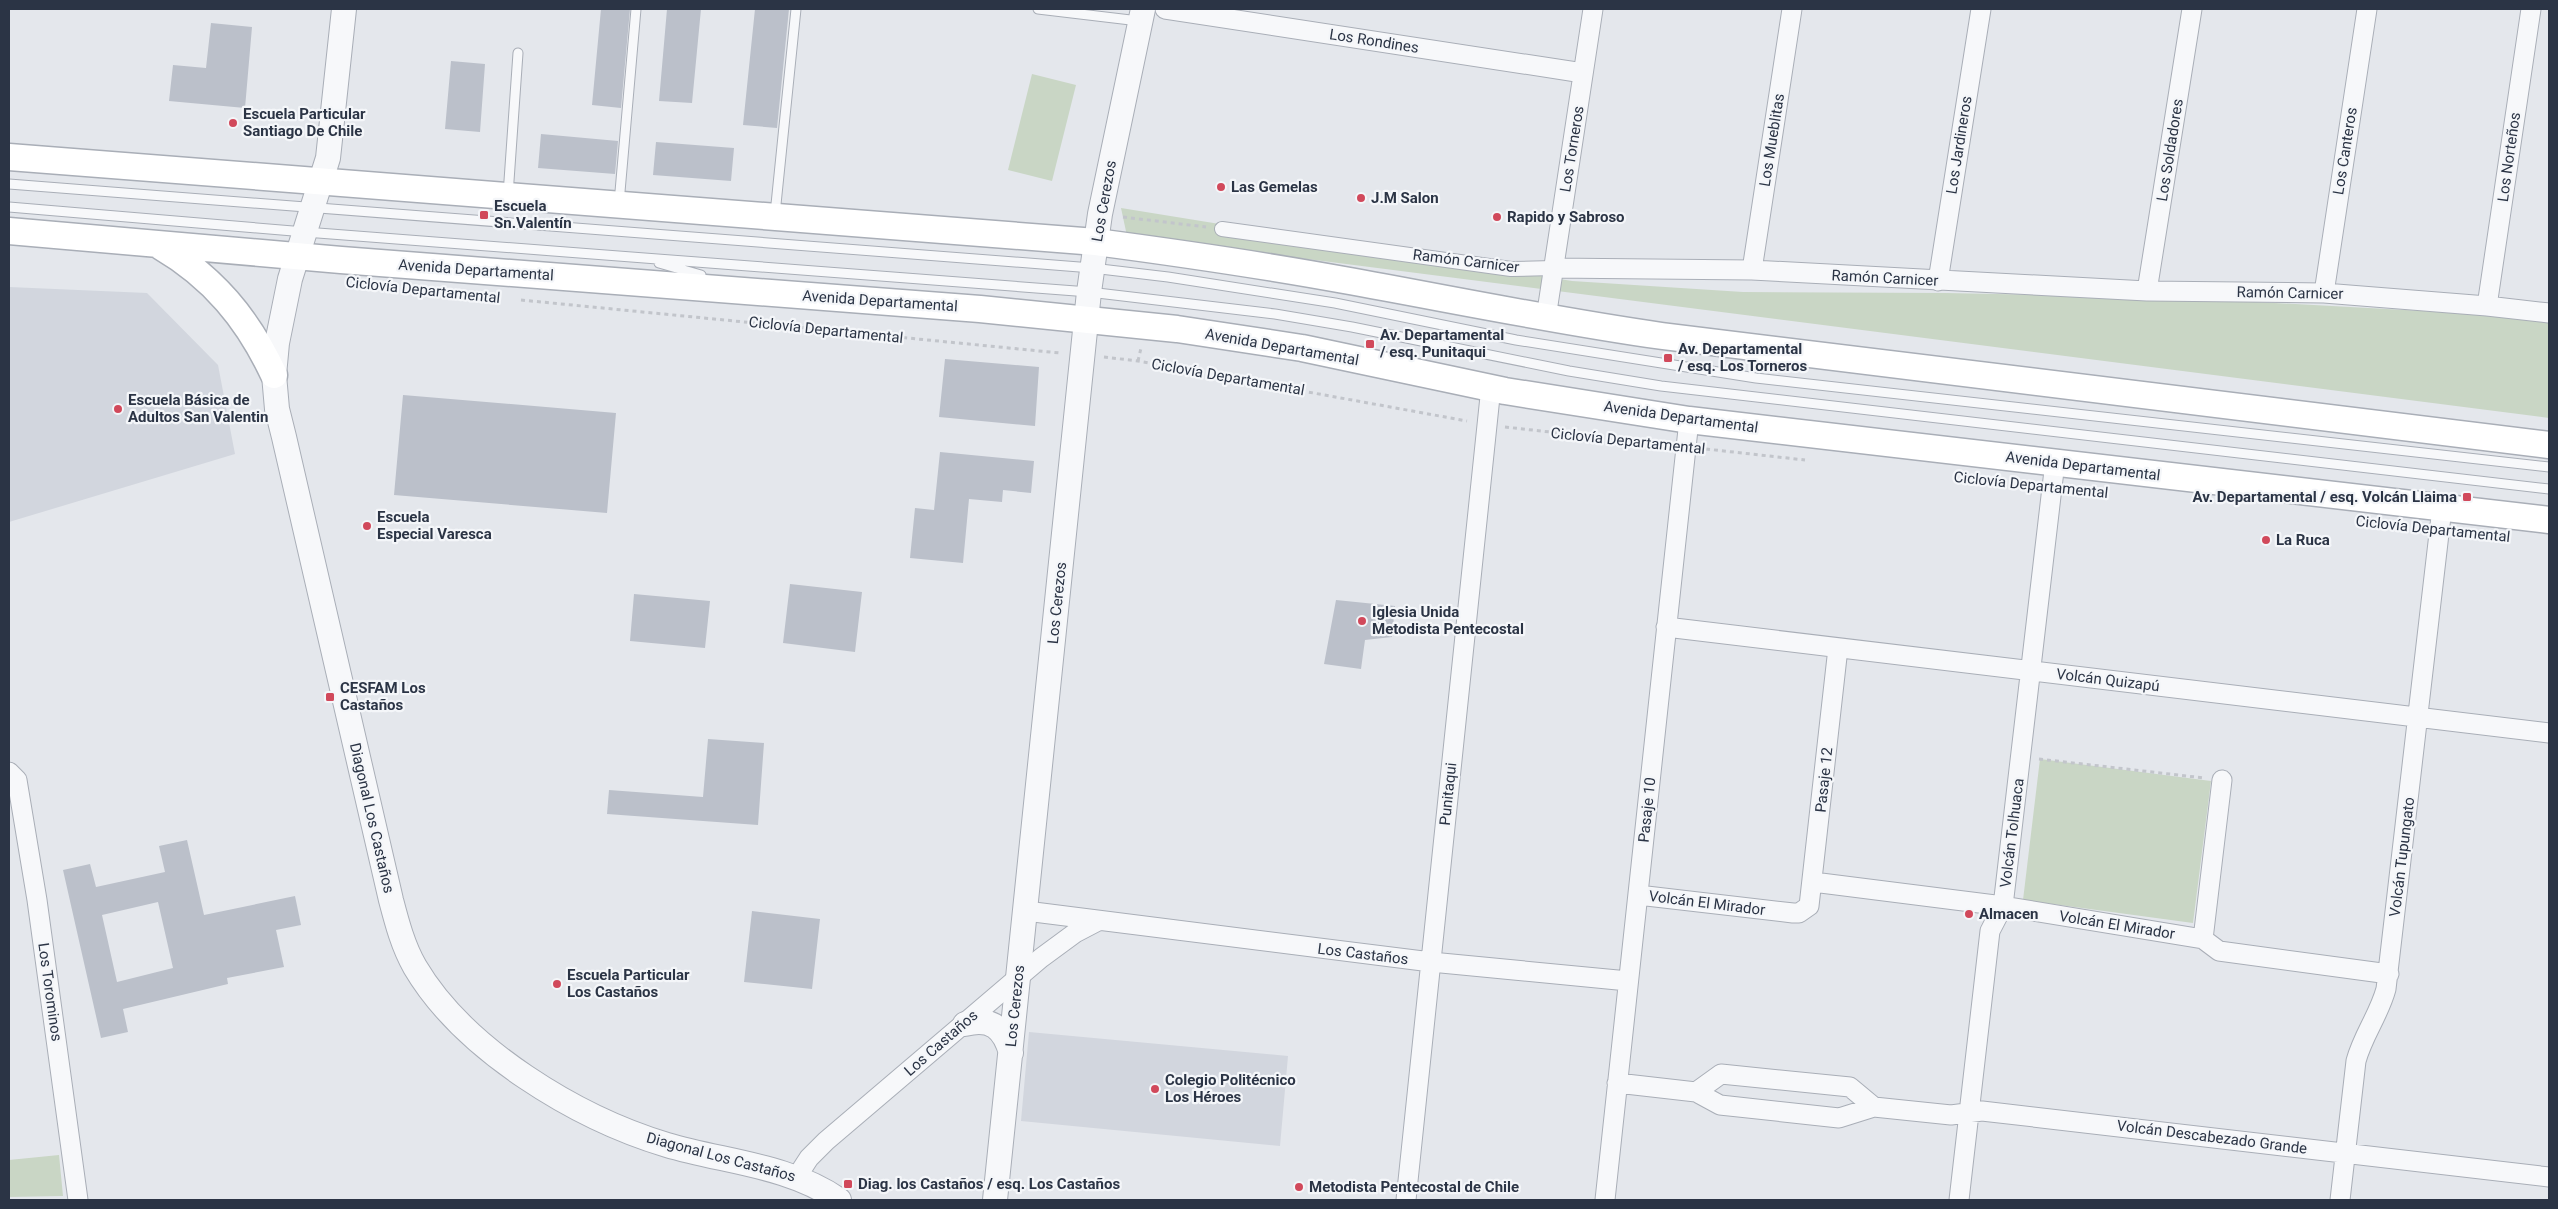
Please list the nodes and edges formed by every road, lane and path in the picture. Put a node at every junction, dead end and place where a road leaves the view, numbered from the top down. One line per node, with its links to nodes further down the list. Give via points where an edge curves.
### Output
1 (344, 9): 16 (street, Diagonal Los Castaños, via 328,158)
2 (636, 9): 19 (lane)
3 (796, 9): 23 (lane)
4 (1038, 9): 12 (lane)
5 (1165, 9): 14 (street, Los Rondines)
6 (1593, 9): 14 (street, Los Torneros)
7 (1792, 9): 32 (street, Los Mueblitas)
8 (1981, 9): 35 (street, Los Jardineros)
9 (2192, 9): 36 (street, Los Soldadores)
10 (2367, 9): 38 (street, Los Canteros)
11 (2531, 9): 41 (street, Los Norteños)
12 (1142, 15): 22 (street, Los Cerezos)
13 (518, 53): 18 (lane)
14 (1583, 73): 31 (street, Los Torneros)
15 (9, 157): 16 (main road)
16 (319, 183): 18 (main road); 21 (street, Diagonal Los Castaños)
17 (9, 184): 21 (lane)
18 (508, 197): 19 (main road)
19 (619, 206): 23 (main road)
20 (9, 207): 28 (lane)
21 (313, 207): 28 (street, Diagonal Los Castaños); 30 (lane)
22 (1100, 214): 24 (path); 26 (street, Los Cerezos)
23 (775, 217): 26 (main road)
24 (1222, 229): 31 (street, Ramón Carnicer, via 1511,269)
25 (9, 231): 27 (main road, Avenida Departamental)
26 (1096, 242): 30 (street, Los Cerezos); 43 (main road, via 1334,278)
27 (157, 244): 28 (main road, Avenida Departamental); 46 (main road, via 183,259 227,299 251,331)
28 (301, 244): 29 (lane); 39 (main road, Avenida Departamental); 46 (street, Diagonal Los Castaños, via 284,306)
29 (647, 258): 33 (lane, via 691,274); 37 (lane)
30 (1092, 268): 37 (street, Los Cerezos); 54 (lane, via 1335,303 1516,340 1756,378)
31 (1553, 268): 32 (street, Ramón Carnicer); 43 (street, Los Torneros)
32 (1752, 270): 35 (street, Ramón Carnicer)
33 (709, 276)
34 (737, 280): 39 (lane)
35 (1938, 281): 36 (street, Ramón Carnicer)
36 (2147, 291): 38 (street, Ramón Carnicer)
37 (1089, 292): 44 (street, Los Cerezos); 55 (lane, via 1275,314 1661,386)
38 (2324, 292): 41 (street, Ramón Carnicer)
39 (784, 294): 44 (main road, Avenida Departamental)
40 (512, 299): 45 (path, Ciclovía Departamental)
41 (2487, 306): 42 (street, Ramón Carnicer)
42 (2549, 313)
43 (1546, 318): 50 (main road, via 1818,356)
44 (1086, 319): 45 (street, Los Cerezos); 47 (main road, Avenida Departamental, via 1302,348)
45 (1082, 355): 49 (path, Ciclovía Departamental, via 1138,361); 69 (street, Los Cerezos)
46 (274, 375): 85 (street, Diagonal Los Castaños, via 284,437 390,900 403,942 415,967 460,1025 511,1066 574,1105 666,1144)
47 (1491, 387): 48 (main road, Avenida Departamental); 49 (street, Punitaqui)
48 (1689, 420): 51 (street, Pasaje 10); 53 (main road, Avenida Departamental)
49 (1487, 424): 51 (path, Ciclovía Departamental); 73 (street, Punitaqui)
50 (2549, 445)
51 (1686, 447): 52 (path, Ciclovía Departamental); 58 (street, Pasaje 10)
52 (1808, 460)
53 (2055, 462): 56 (main road, Avenida Departamental); 60 (street, Volcán Tolhuaca)
54 (2549, 467)
55 (2549, 489)
56 (2442, 508): 57 (main road, Avenida Departamental); 61 (street, Volcán Tupungato)
57 (2549, 520)
58 (1666, 627): 59 (street, Volcán Quizapú); 67 (street, Pasaje 10)
59 (1838, 648): 60 (street, Volcán Quizapú); 66 (street, Pasaje 12)
60 (2031, 670): 61 (street, Volcán Quizapú); 63 (street, Volcán Tolhuaca)
61 (2418, 717): 62 (street, Volcán Quizapú); 74 (street, Volcán Tupungato)
62 (2549, 733)
63 (2021, 756): 65 (path); 68 (street, Volcán Tolhuaca)
64 (14, 778): 86 (street, Los Torominos, via 37,900)
65 (2222, 780): 72 (street)
66 (1813, 882): 68 (street, Volcán El Mirador); 70 (street, Pasaje 12, via 1809,906)
67 (1638, 895): 70 (street, Volcán El Mirador, via 1793,913); 76 (street, Pasaje 10)
68 (2003, 906): 72 (street, Volcán El Mirador); 82 (street, Volcán Tolhuaca, via 1990,931)
69 (1026, 911): 71 (street, Los Castaños); 75 (street, Los Cerezos)
70 (1805, 911)
71 (1098, 921): 73 (street, Los Castaños); 75 (street, Los Castaños, via 1075,933)
72 (2203, 939): 74 (street, Volcán El Mirador, via 2219,951)
73 (1431, 962): 76 (street, Los Castaños); 89 (street, Punitaqui)
74 (2388, 974): 83 (street, Volcán Tupungato, via 2382,1005 2366,1033 2356,1061)
75 (1018, 976): 77 (street, Los Castaños); 78 (street, Los Cerezos)
76 (1628, 982): 79 (street, Pasaje 10)
77 (965, 1024): 78 (street, via 977,1021 995,1027 1008,1041); 85 (street, Los Castaños, via 822,1145)
78 (1011, 1053): 88 (street, Los Cerezos)
79 (1618, 1084): 80 (street, Volcán Descabezado Grande); 90 (street, Pasaje 10)
80 (1696, 1092): 81 (street, Volcán Descabezado Grande, via 1720,1104 1839,1118); 81 (street, via 1721,1074 1850,1087)
81 (1874, 1107): 82 (street, Volcán Descabezado Grande, via 1951,1115)
82 (1969, 1112): 83 (street, Volcán Descabezado Grande); 91 (street, Volcán Tolhuaca)
83 (2345, 1152): 84 (street, Volcán Descabezado Grande); 92 (street, Volcán Tupungato)
84 (2549, 1177)
85 (796, 1178): 87 (street, Diagonal Los Castaños)
86 (78, 1200)
87 (839, 1200)
88 (995, 1200)
89 (1406, 1200)
90 (1605, 1200)
91 (1959, 1200)
92 (2340, 1200)

